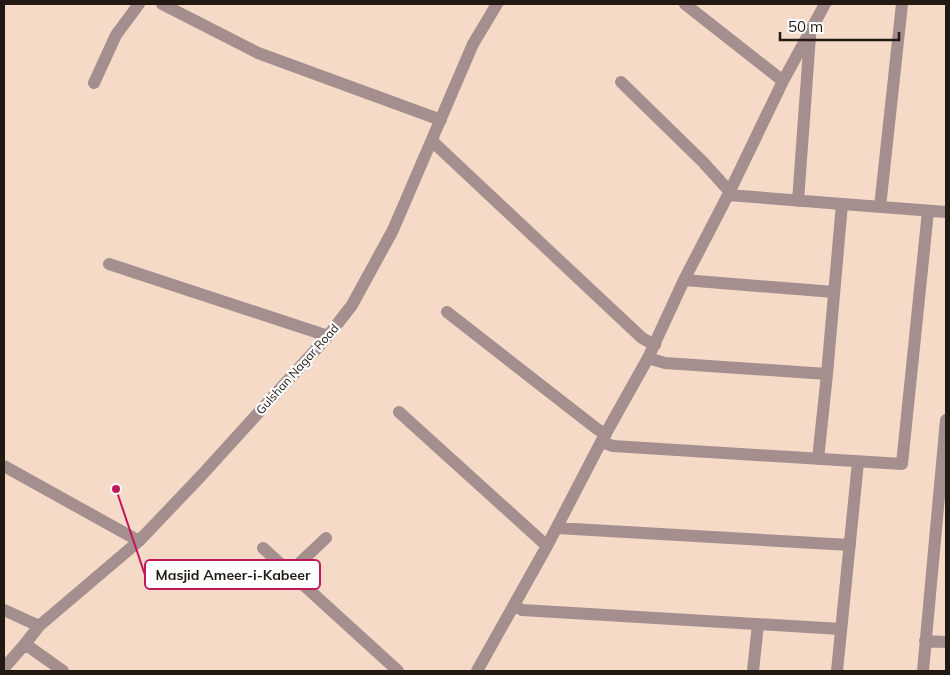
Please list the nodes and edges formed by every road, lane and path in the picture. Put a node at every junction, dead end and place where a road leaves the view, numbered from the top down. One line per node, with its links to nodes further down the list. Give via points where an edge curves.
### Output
1 (139, 4): 11 (street, via 116,35)
2 (162, 4): 7 (street)
3 (497, 4): 12 (street, Gulshan Nagar Road, via 473,44)
4 (685, 4): 9 (street)
5 (825, 4): 8 (street)
6 (902, 4): 17 (street)
7 (177, 7): 12 (street, via 258,53)
8 (810, 32): 9 (street); 15 (street)
9 (783, 81): 14 (street)
10 (621, 82): 14 (street, via 703,162)
11 (94, 83)
12 (441, 120): 13 (street, Gulshan Nagar Road)
13 (432, 141): 24 (street, Gulshan Nagar Road, via 389,238 352,305); 25 (street, via 642,338)
14 (729, 193): 15 (street); 21 (street)
15 (798, 201): 16 (street)
16 (842, 204): 17 (street); 22 (street)
17 (880, 207): 18 (street)
18 (928, 211): 19 (street); 32 (street, via 902,464)
19 (946, 212)
20 (109, 264): 24 (street)
21 (684, 280): 22 (street); 25 (street)
22 (834, 292): 27 (street)
23 (447, 312): 30 (street, via 598,429)
24 (328, 336): 36 (street, Gulshan Nagar Road)
25 (655, 345): 26 (street)
26 (648, 358): 27 (street, via 665,363); 30 (street)
27 (827, 374): 31 (street)
28 (399, 412): 38 (street)
29 (946, 420): 40 (street)
30 (604, 438): 31 (street, via 613,446); 34 (street)
31 (818, 459): 32 (street)
32 (858, 462): 37 (street)
33 (4, 466): 36 (street)
34 (557, 528): 37 (street); 38 (street)
35 (326, 538): 41 (street)
36 (139, 540): 45 (street, Gulshan Nagar Road)
37 (850, 545): 46 (street)
38 (547, 546): 42 (street)
39 (263, 548): 41 (street)
40 (940, 557): 47 (street)
41 (290, 572): 52 (street)
42 (514, 605): 44 (street, via 522,610); 53 (street)
43 (4, 610): 45 (street)
44 (758, 624): 46 (street); 54 (street)
45 (38, 626): 49 (street, Gulshan Nagar Road)
46 (841, 629): 55 (street)
47 (925, 641): 48 (street); 56 (street)
48 (946, 642)
49 (26, 644): 50 (street, Gulshan Nagar Road); 51 (street)
50 (4, 668)
51 (63, 671)
52 (398, 671)
53 (477, 671)
54 (753, 671)
55 (837, 671)
56 (923, 671)

